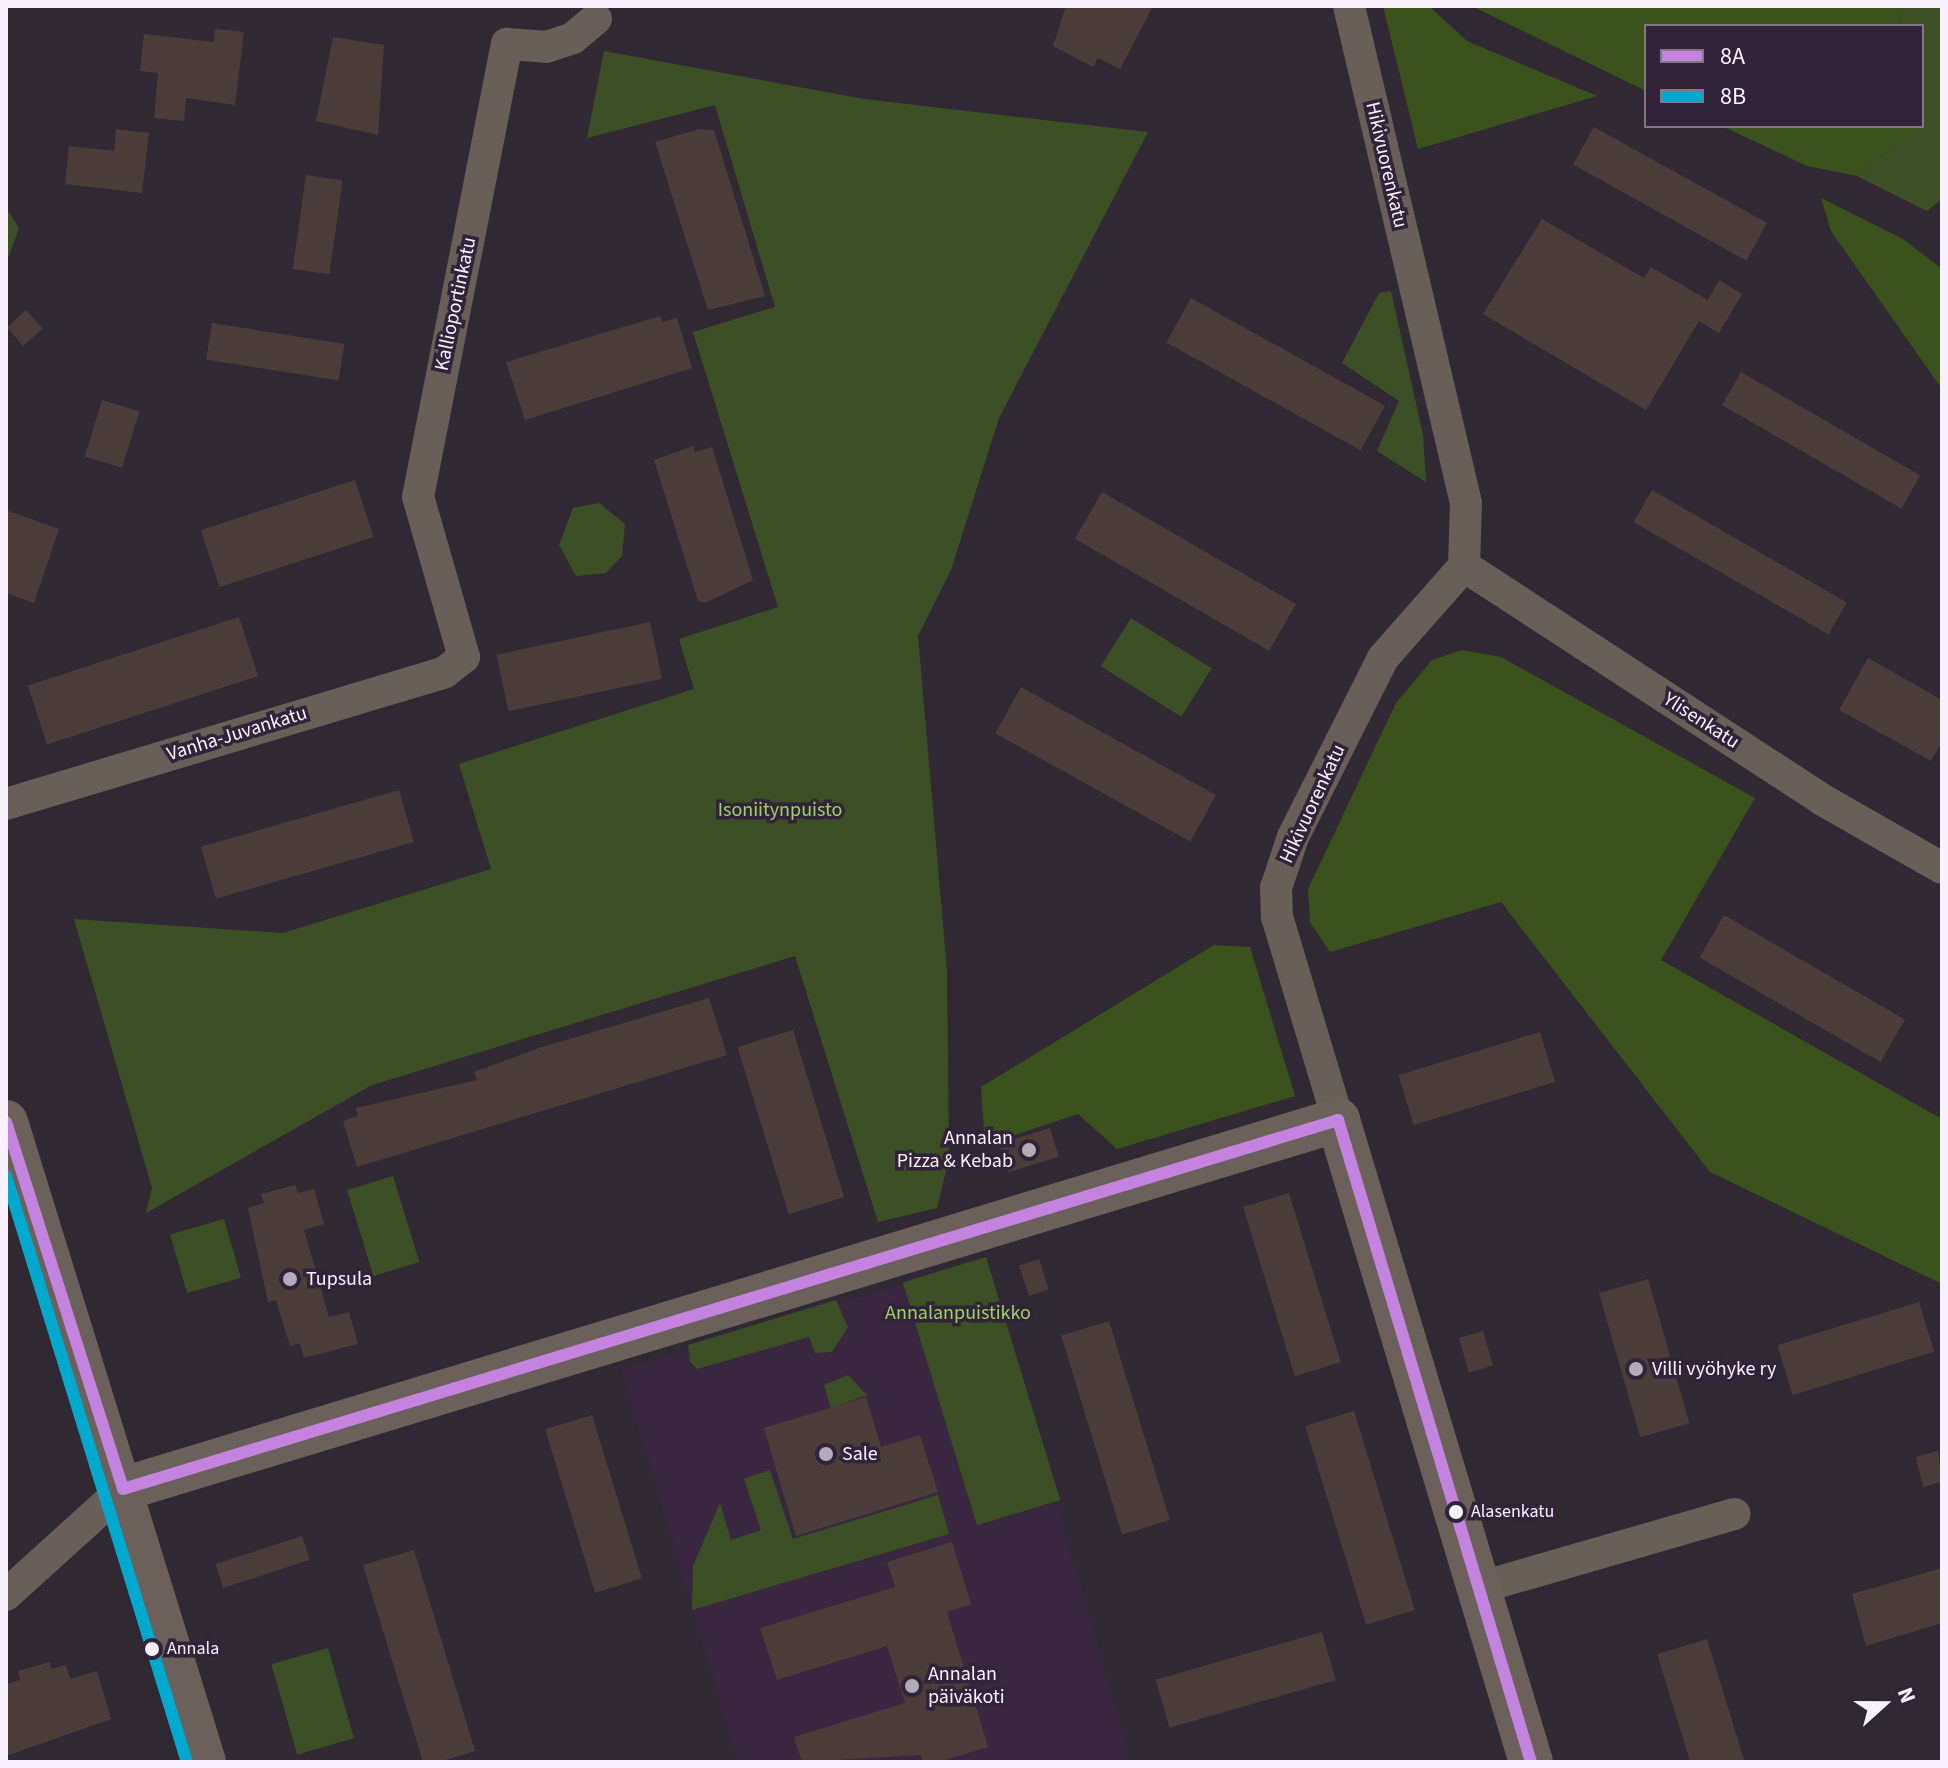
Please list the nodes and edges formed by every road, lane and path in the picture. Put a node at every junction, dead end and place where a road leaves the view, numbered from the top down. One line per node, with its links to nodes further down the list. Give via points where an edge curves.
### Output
1 (1349, 6): 3 (street, Hikivuorenkatu, via 1466,503)
2 (596, 19): 4 (street, Kallioportinkatu, via 573,38 546,47 507,44 418,497)
3 (1464, 566): 6 (street, Ylisenkatu, via 1821,799); 7 (street, Hikivuorenkatu, via 1383,658 1293,837 1276,888 1277,917)
4 (464, 657): 5 (street, Vanha-Juvankatu, via 445,672)
5 (6, 804)
6 (1942, 868)
7 (1338, 1120): 9 (street); 11 (street, Hikivuorenkatu)
8 (6, 1122): 9 (street)
9 (123, 1489): 12 (street); 13 (street)
10 (1735, 1514): 11 (street)
11 (1478, 1588): 14 (street, Hikivuorenkatu)
12 (6, 1595)
13 (204, 1762)
14 (1531, 1762)

